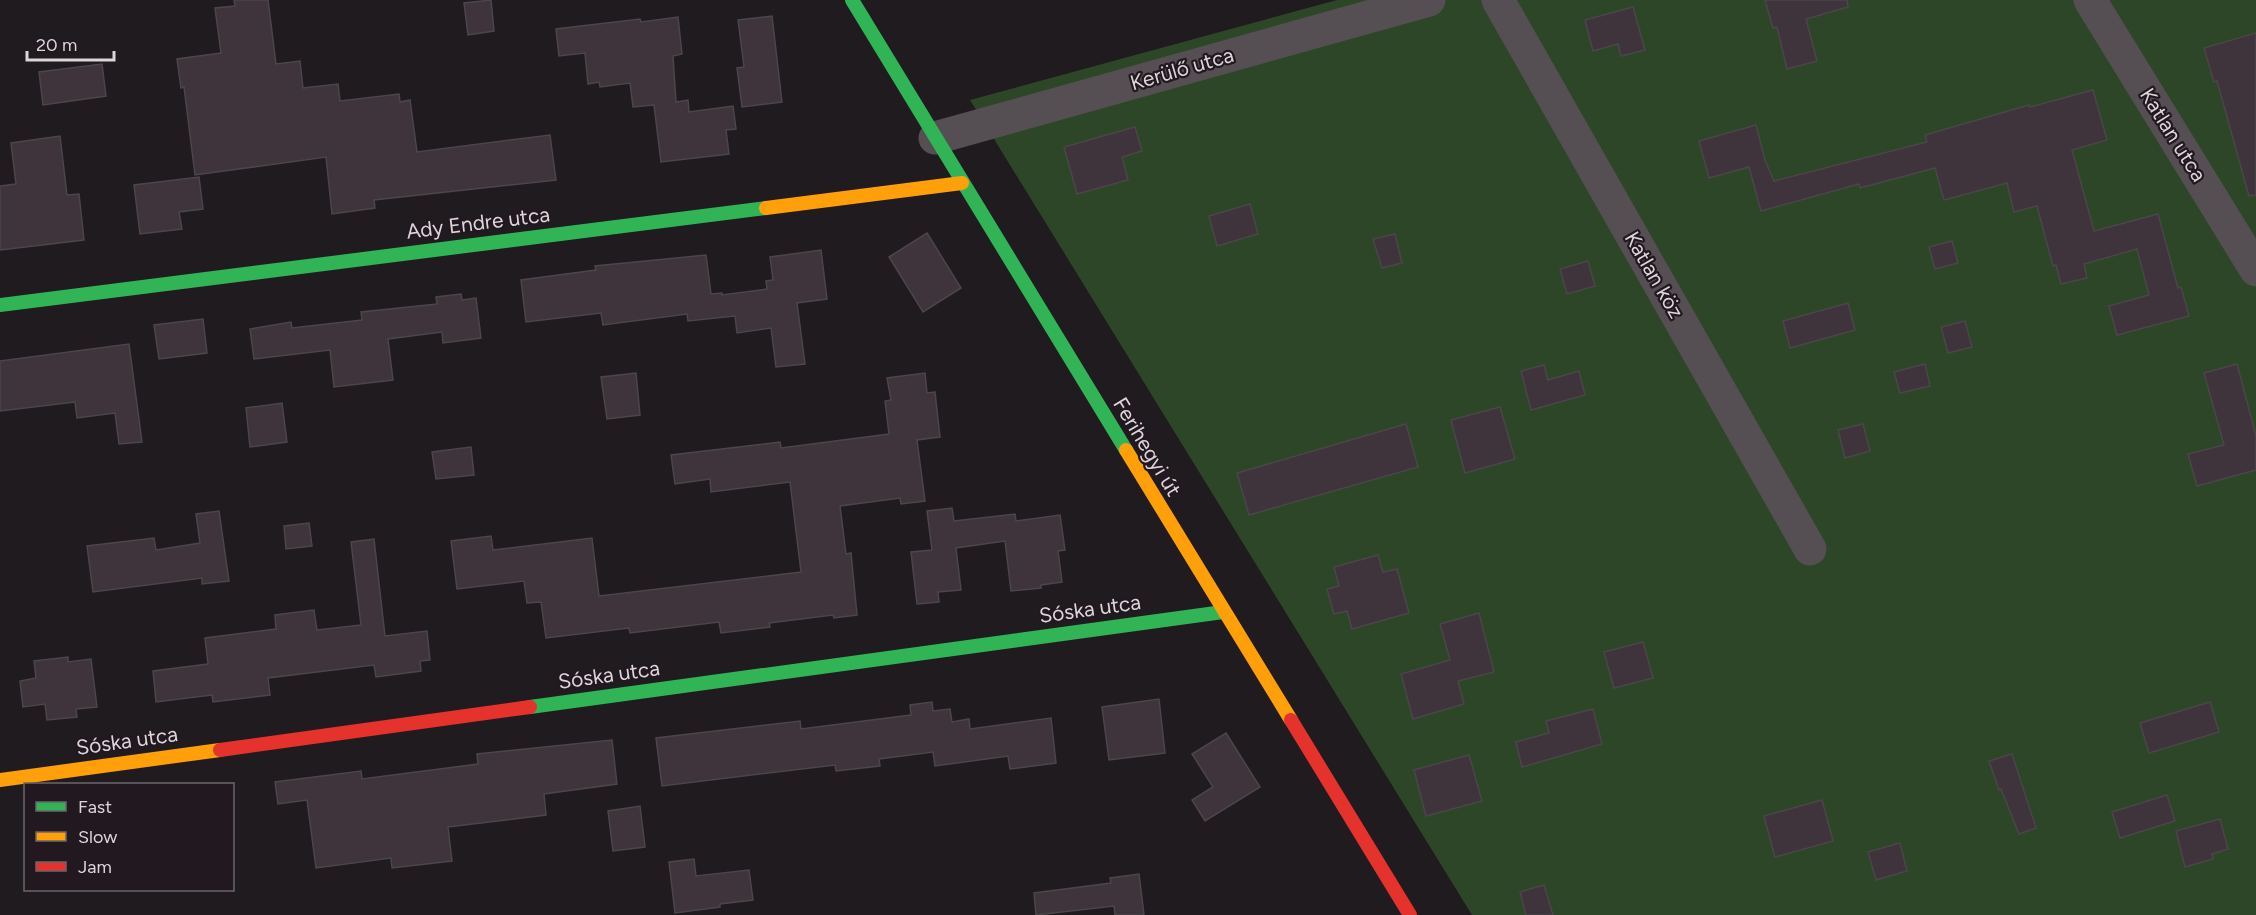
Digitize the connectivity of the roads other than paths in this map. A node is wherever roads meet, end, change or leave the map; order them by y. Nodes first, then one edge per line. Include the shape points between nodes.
1 (852, 0) edge
2 (1430, 0) edge
3 (1498, 0) edge
4 (2090, 0) edge
5 (935, 138) junction
6 (962, 183) junction
7 (2256, 270) edge
8 (0, 305) edge
9 (1810, 549) dead end
10 (1223, 612) junction
11 (0, 780) edge
12 (1410, 915) edge

1 - 5 street, Ferihegyi út
2 - 5 street, Kerülő utca
3 - 9 street, Katlan köz
4 - 7 street, Katlan utca
5 - 6 street, Ferihegyi út
6 - 8 street, Ady Endre utca
6 - 10 street, Ferihegyi út
10 - 11 street, Sóska utca
10 - 12 street, Ferihegyi út

